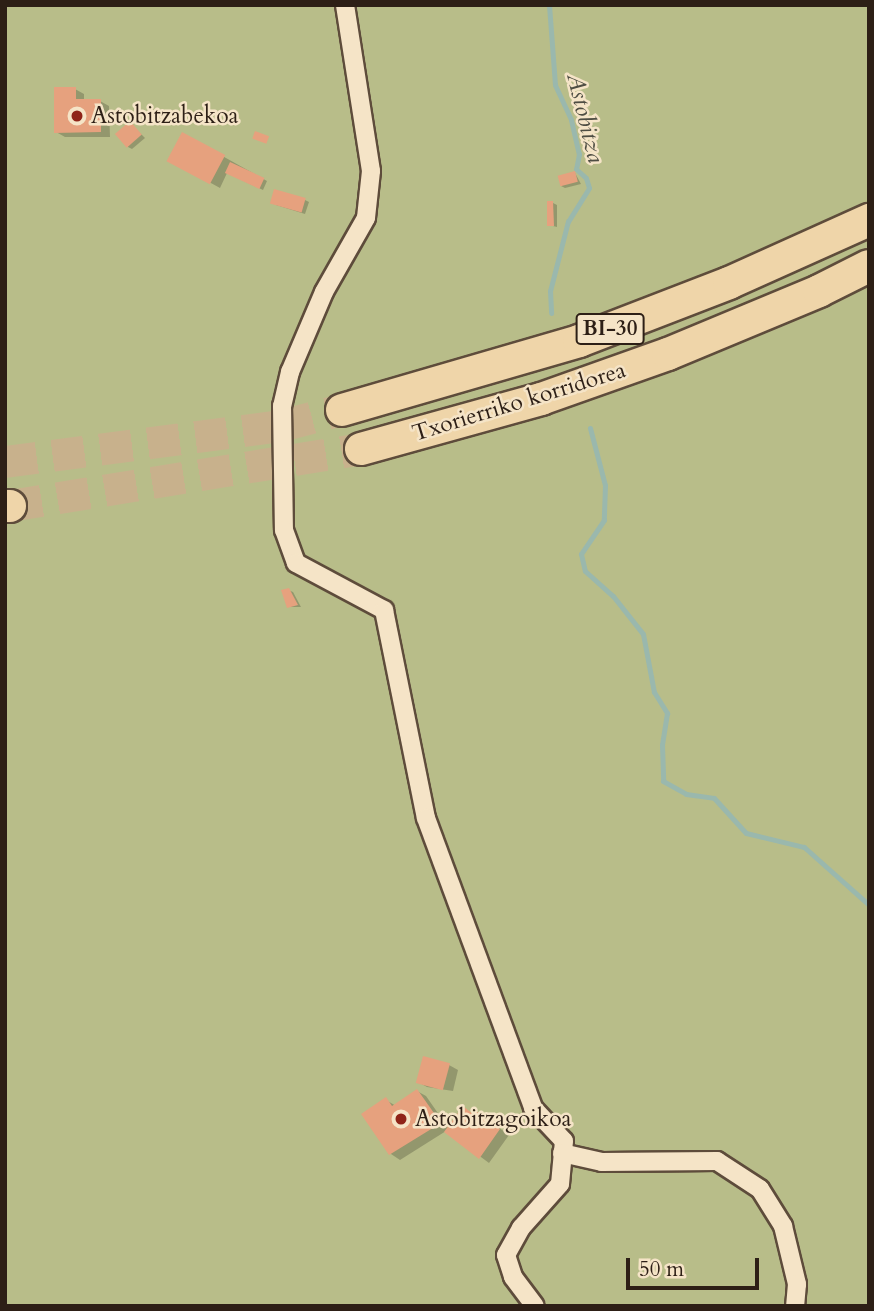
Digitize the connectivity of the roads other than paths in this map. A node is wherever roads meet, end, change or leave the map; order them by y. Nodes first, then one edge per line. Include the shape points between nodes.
1 (345, 5) edge
2 (869, 220) edge
3 (869, 266) edge
4 (342, 410) tunnel mouth
5 (360, 449) tunnel mouth
6 (562, 1153) junction
7 (535, 1306) edge
8 (795, 1306) edge

1 - 6 street via 371,171 366,218 324,292 290,372 282,406 284,530 296,563 384,610 426,818 533,1108 564,1141
2 - 4 highway, Txorierriko korridorea / BI-30 via 729,283 579,341
3 - 5 highway, Txorierriko korridorea / BI-30 via 668,354 541,399
6 - 7 street via 560,1184 521,1228 506,1255 513,1277
6 - 8 street via 602,1162 717,1161 760,1189 783,1226 797,1284

